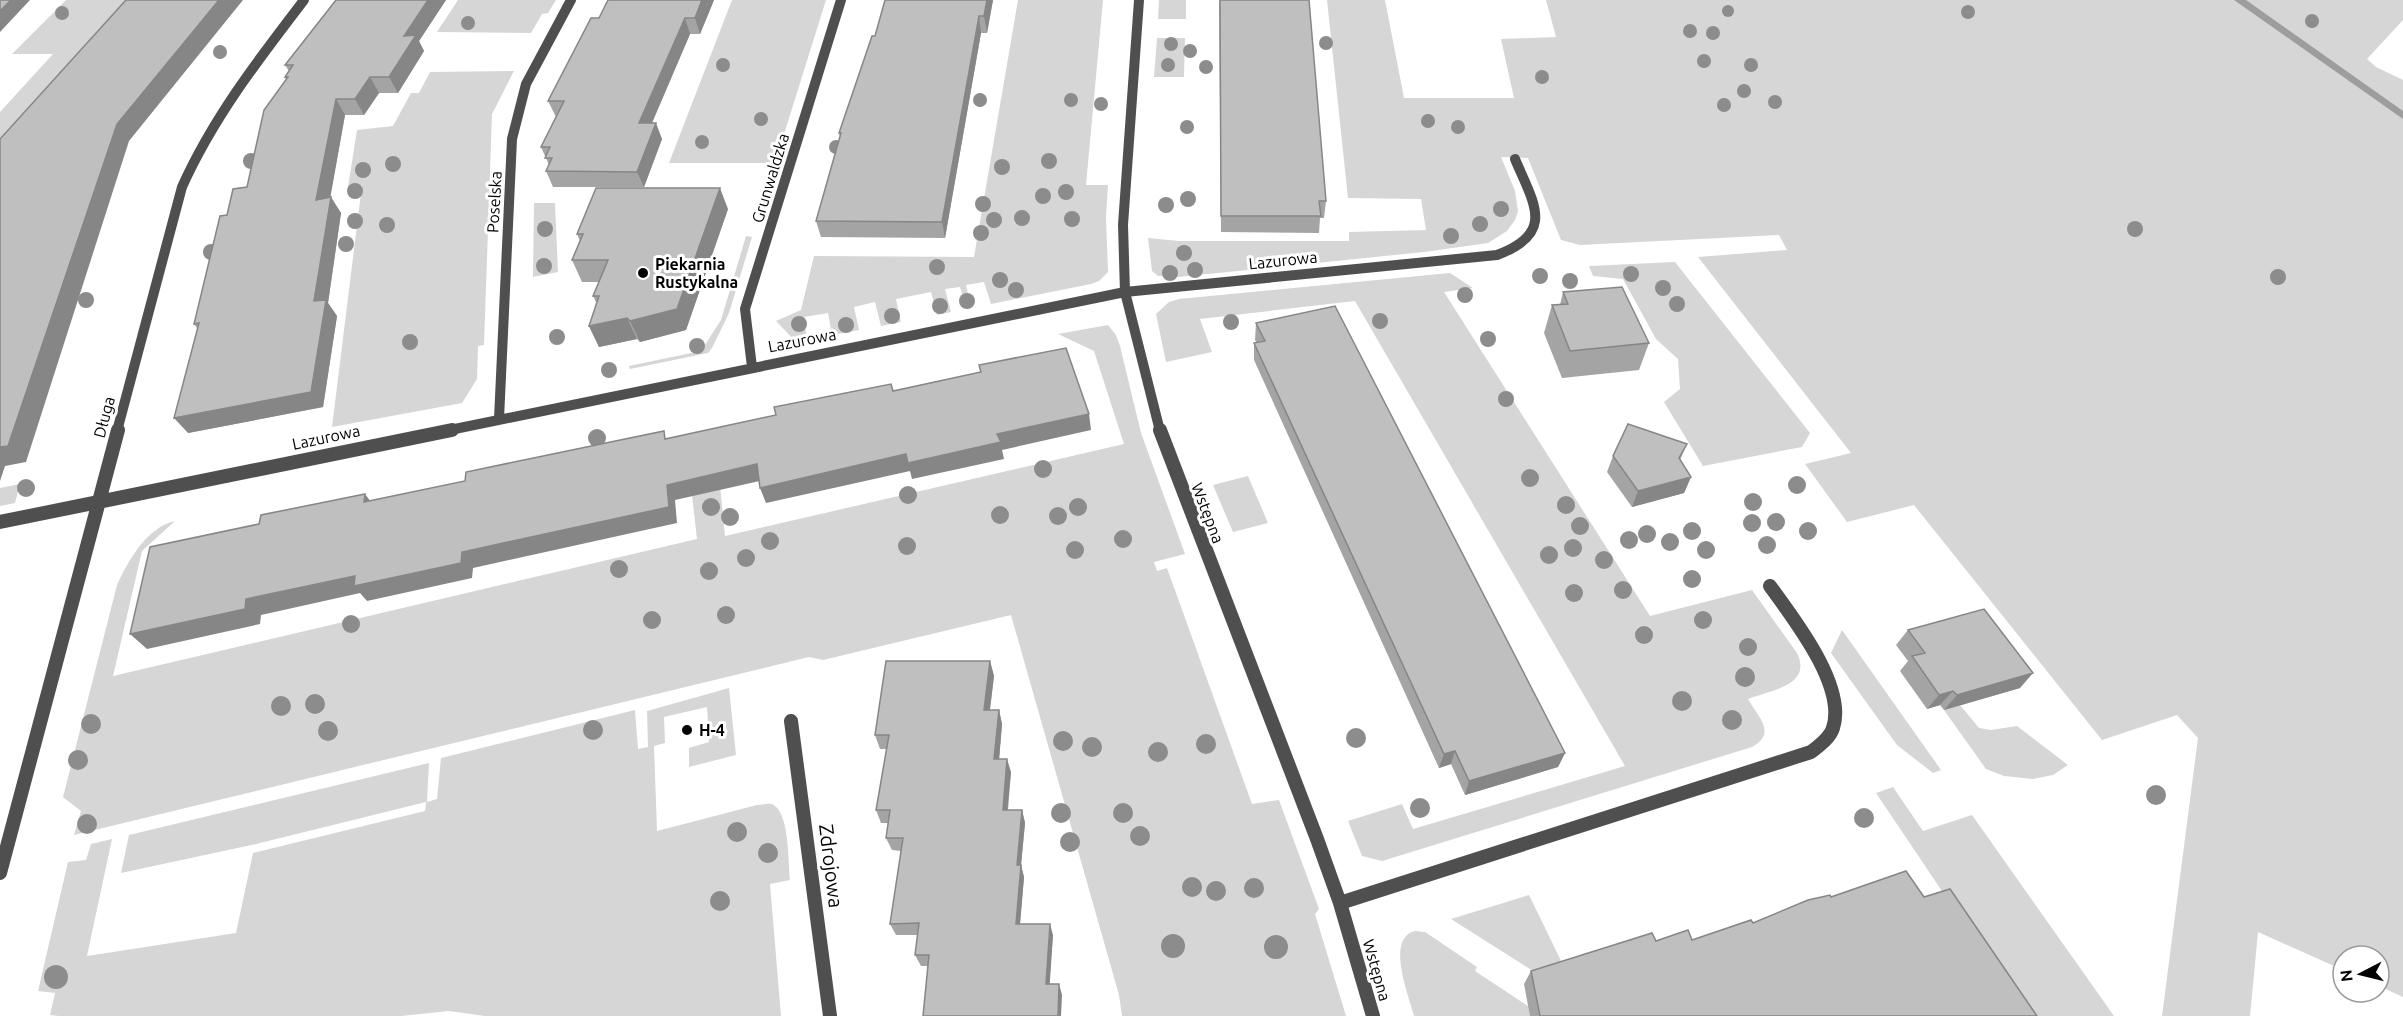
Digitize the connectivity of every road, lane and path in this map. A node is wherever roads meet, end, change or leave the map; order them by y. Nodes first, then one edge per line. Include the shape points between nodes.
1 (304, 0) edge
2 (571, 0) edge
3 (841, 0) edge
4 (1139, 0) edge
5 (1515, 159) dead end
6 (1125, 292) junction
7 (752, 367) junction
8 (499, 419) junction
9 (98, 502) junction
10 (0, 522) edge
11 (1770, 586) dead end
12 (791, 722) dead end
13 (0, 873) edge
14 (1340, 903) junction
15 (830, 1016) edge
16 (1373, 1016) edge

1 - 9 street, Długa via 230,96 195,154 182,187
2 - 8 street, Poselska via 526,84 512,139
3 - 7 street, Grunwaldzka via 746,309
4 - 6 street, Wstępna via 1123,225
5 - 6 street, Lazurowa via 1537,223 1534,234 1513,251
6 - 7 street, Lazurowa
6 - 14 street, Wstępna via 1161,435
7 - 8 street, Lazurowa
8 - 9 street, Lazurowa
9 - 10 street, Lazurowa
9 - 13 street, Długa
11 - 14 street via 1800,629 1832,691 1834,726 1811,752
12 - 15 street, Zdrojowa
14 - 16 street, Wstępna

